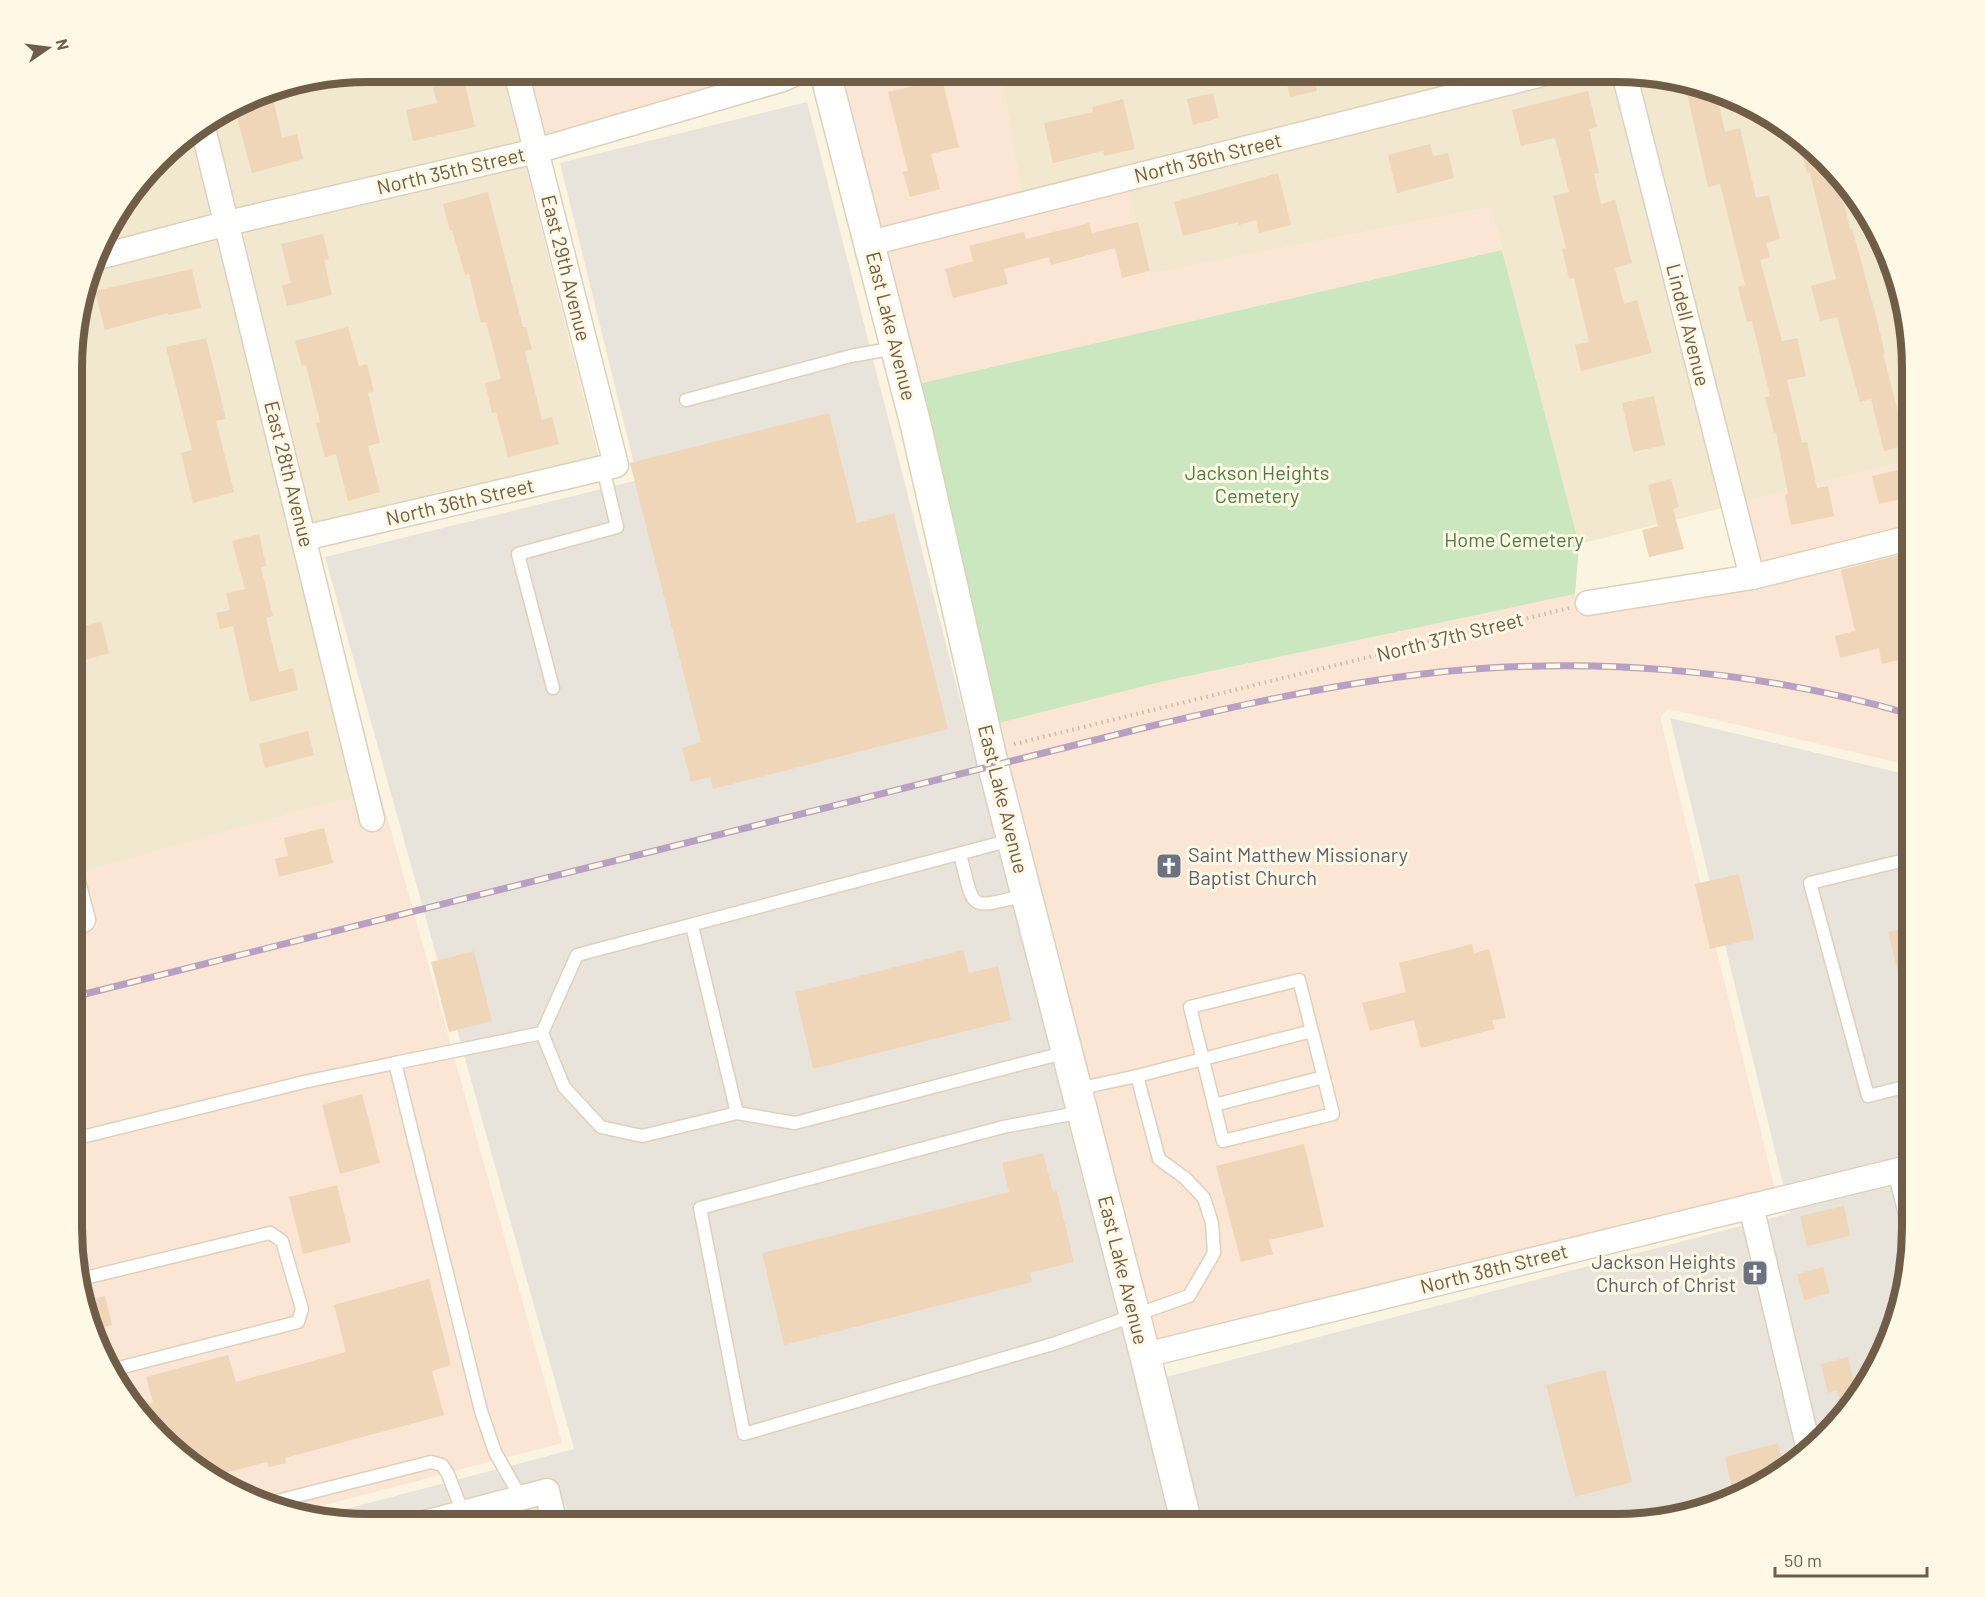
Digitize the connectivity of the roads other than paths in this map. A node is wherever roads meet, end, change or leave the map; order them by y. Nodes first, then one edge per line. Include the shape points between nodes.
1 (519, 82) edge
2 (773, 82) edge
3 (828, 82) edge
4 (1510, 82) edge
5 (1626, 83) edge
6 (205, 135) edge
7 (536, 151) junction
8 (228, 223) junction
9 (870, 243) junction
10 (106, 255) edge
11 (897, 348) junction
12 (686, 400) dead end
13 (610, 466) junction
14 (304, 538) junction
15 (1902, 540) edge
16 (1752, 577) junction
17 (1588, 603) road end
18 (553, 688) dead end
19 (372, 819) dead end
20 (1012, 840) junction
21 (960, 854) junction
22 (1902, 861) edge
23 (1026, 895) junction
24 (82, 916) edge
25 (83, 920) dead end
26 (692, 926) junction
27 (1312, 1031) junction
28 (542, 1033) junction
29 (1067, 1052) junction
30 (1203, 1059) junction
31 (394, 1064) junction
32 (1137, 1076) junction
33 (1323, 1077) junction
34 (1902, 1088) edge
35 (1080, 1100) junction
36 (1214, 1105) junction
37 (737, 1113) junction
38 (82, 1137) edge
39 (1902, 1169) edge
40 (1751, 1206) junction
41 (87, 1278) edge
42 (1135, 1316) junction
43 (1145, 1355) junction
44 (119, 1368) edge
45 (1807, 1441) edge
46 (521, 1498) junction
47 (280, 1500) edge
48 (463, 1513) junction
49 (459, 1514) edge
50 (553, 1514) edge
51 (1184, 1514) edge

1 - 7 street, East 29th Avenue
2 - 7 street, North 35th Street
3 - 9 street, East Lake Avenue
4 - 9 street, North 36th Street
5 - 16 street, Lindell Avenue
6 - 8 street, East 28th Avenue
7 - 8 street, North 35th Street
7 - 13 street, East 29th Avenue
8 - 10 street, North 35th Street
8 - 14 street, East 28th Avenue
9 - 11 street, East Lake Avenue
11 - 12 lane via 851,356
11 - 20 street, East Lake Avenue
13 - 14 street, North 36th Street
13 - 18 lane via 617,527 518,554
14 - 19 street, East 28th Avenue
15 - 16 street
16 - 17 street
20 - 21 lane
20 - 23 street, East Lake Avenue
21 - 23 lane via 971,897 977,904
21 - 26 lane
22 - 34 lane via 1810,883 1868,1096
23 - 29 street, East Lake Avenue
24 - 25 street
26 - 28 lane via 577,955
26 - 37 lane
27 - 30 lane
27 - 30 lane via 1299,980 1201,1004 1190,1007
27 - 33 lane
28 - 31 lane
28 - 37 lane via 564,1087 601,1126 642,1136
29 - 35 street, East Lake Avenue
29 - 37 lane via 795,1123
30 - 32 lane
30 - 36 lane
31 - 38 lane
31 - 46 lane via 481,1411 495,1452
32 - 35 lane
32 - 42 lane via 1159,1159 1204,1198 1212,1223 1214,1253 1189,1296
33 - 36 lane
33 - 36 lane via 1333,1114 1223,1141
35 - 42 street, East Lake Avenue
35 - 42 lane via 1003,1126 700,1208 744,1434 1056,1343
39 - 40 street, North 38th Street
40 - 43 street, North 38th Street
40 - 45 street
41 - 44 lane via 270,1233 282,1241 302,1309 298,1322
42 - 43 street, East Lake Avenue
43 - 51 street, East Lake Avenue
46 - 48 street
46 - 50 street via 547,1491
47 - 48 lane via 431,1462 442,1465 448,1474
48 - 49 street

